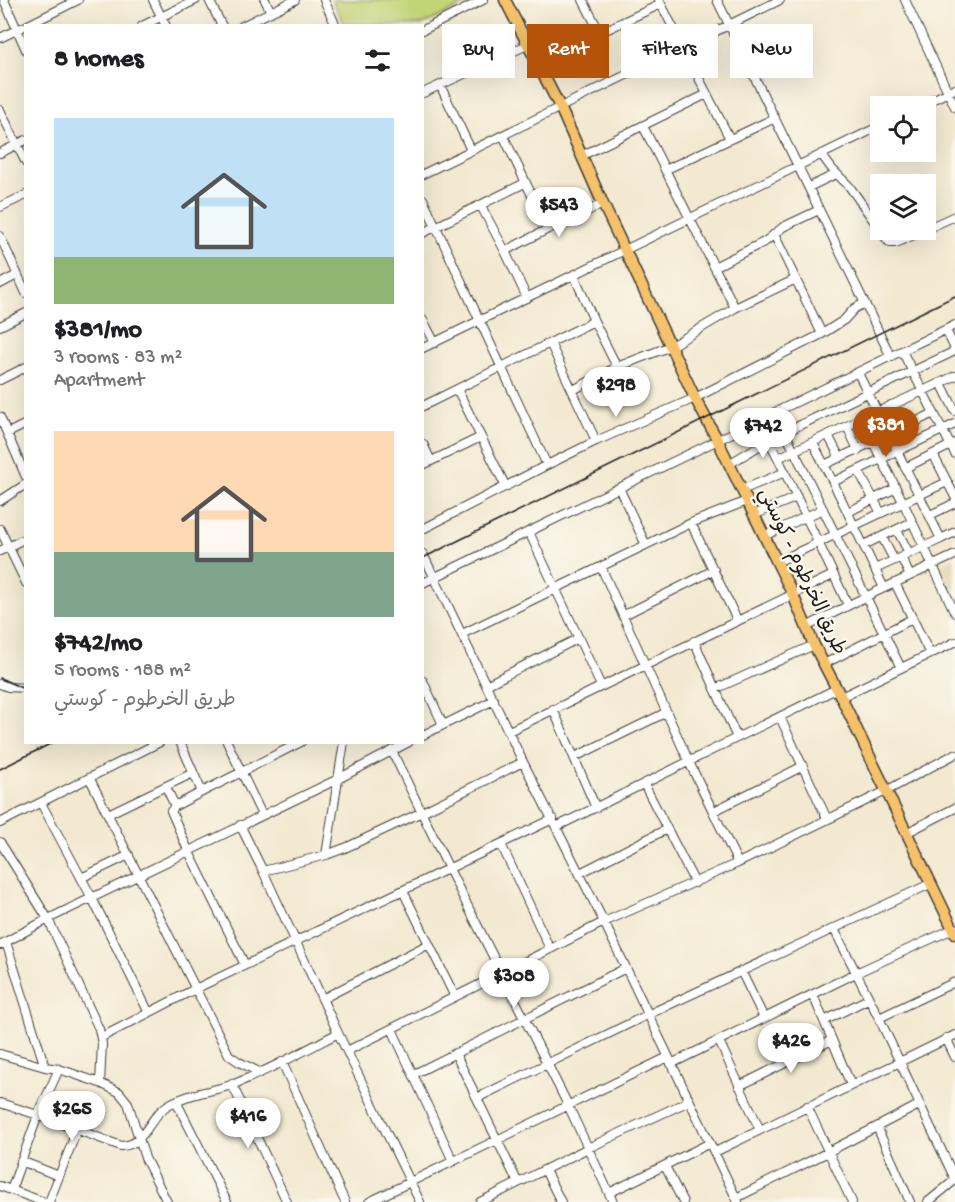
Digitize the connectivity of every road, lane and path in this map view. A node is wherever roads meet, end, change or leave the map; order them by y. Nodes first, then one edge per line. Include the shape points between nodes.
1 (4, 0) edge
2 (78, 0) edge
3 (153, 0) edge
4 (196, 0) edge
5 (209, 0) edge
6 (265, 0) edge
7 (295, 0) edge
8 (324, 0) edge
9 (483, 0) edge
10 (505, 0) edge
11 (583, 0) edge
12 (717, 0) edge
13 (780, 0) edge
14 (905, 0) edge
15 (660, 2) edge
16 (271, 12) junction
17 (161, 17) junction
18 (30, 24) edge
19 (146, 24) edge
20 (165, 24) edge
21 (221, 24) edge
22 (246, 24) edge
23 (335, 24) edge
24 (595, 24) edge
25 (672, 24) edge
26 (729, 25) junction
27 (24, 27) edge
28 (609, 28) edge
29 (17, 30) junction
30 (424, 30) edge
31 (718, 30) edge
32 (0, 38) edge
33 (527, 45) joint
34 (24, 46) edge
35 (621, 77) edge
36 (545, 78) edge
37 (699, 78) edge
38 (440, 85) junction
39 (952, 91) edge
40 (424, 93) edge
41 (707, 94) junction
42 (936, 98) edge
43 (560, 107) junction
44 (955, 107) edge
45 (0, 110) edge
46 (775, 118) junction
47 (643, 126) junction
48 (870, 131) edge
49 (503, 135) junction
50 (730, 140) junction
51 (24, 141) edge
52 (17, 144) junction
53 (471, 150) junction
54 (0, 153) edge
55 (821, 154) junction
56 (581, 156) junction
57 (24, 159) edge
58 (798, 166) junction
59 (665, 170) junction
60 (424, 174) edge
61 (836, 174) junction
62 (525, 183) junction
63 (809, 187) junction
64 (24, 196) edge
65 (424, 201) edge
66 (603, 204) junction
67 (480, 206) junction
68 (0, 207) edge
69 (819, 210) junction
70 (870, 215) edge
71 (955, 216) edge
72 (690, 219) junction
73 (936, 224) edge
74 (437, 227) junction
75 (548, 229) junction
76 (424, 233) edge
77 (774, 234) junction
78 (0, 236) edge
79 (887, 240) edge
80 (902, 240) edge
81 (625, 250) junction
82 (505, 251) junction
83 (714, 267) junction
84 (17, 274) junction
85 (574, 275) junction
86 (796, 279) junction
87 (0, 284) edge
88 (24, 289) edge
89 (527, 298) junction
90 (865, 303) junction
91 (735, 308) junction
92 (24, 314) edge
93 (480, 321) junction
94 (594, 321) junction
95 (424, 322) edge
96 (955, 325) edge
97 (0, 326) edge
98 (946, 330) junction
99 (822, 334) junction
100 (435, 343) junction
101 (550, 343) junction
102 (671, 346) junction
103 (424, 348) edge
104 (955, 350) edge
105 (902, 351) junction
106 (891, 357) junction
107 (501, 367) junction
108 (617, 367) junction
109 (24, 368) edge
110 (913, 371) junction
111 (858, 373) junction
112 (955, 376) edge
113 (0, 380) edge
114 (940, 383) junction
115 (457, 389) junction
116 (573, 390) junction
117 (923, 390) junction
118 (868, 393) junction
119 (695, 398) junction
120 (891, 405) junction
121 (954, 405) edge
122 (424, 406) edge
123 (775, 412) junction
124 (877, 412) junction
125 (934, 413) junction
126 (0, 417) edge
127 (758, 420) junction
128 (862, 420) junction
129 (955, 424) edge
130 (24, 425) edge
131 (847, 426) junction
132 (903, 428) junction
133 (943, 429) junction
134 (786, 432) junction
135 (8, 433) junction
136 (828, 435) junction
137 (888, 435) junction
138 (480, 437) junction
139 (769, 440) junction
140 (596, 441) junction
141 (718, 441) junction
142 (813, 442) junction
143 (873, 442) junction
144 (953, 444) edge
145 (424, 446) edge
146 (858, 450) junction
147 (795, 451) junction
148 (897, 451) junction
149 (933, 454) junction
150 (955, 454) edge
151 (840, 458) junction
152 (778, 459) junction
153 (881, 459) junction
154 (431, 461) junction
155 (424, 464) edge
156 (729, 464) junction
157 (547, 465) junction
158 (825, 465) junction
159 (905, 468) junction
160 (858, 470) junction
161 (24, 472) edge
162 (785, 472) junction
163 (833, 482) junction
164 (947, 482) junction
165 (24, 485) edge
166 (506, 487) junction
167 (619, 488) junction
168 (896, 488) junction
169 (920, 495) junction
170 (744, 496) junction
171 (955, 496) edge
172 (797, 497) junction
173 (873, 499) junction
174 (0, 501) edge
175 (903, 502) junction
176 (955, 503) edge
177 (823, 509) junction
178 (848, 512) junction
179 (880, 513) junction
180 (754, 515) junction
181 (930, 515) junction
182 (807, 518) junction
183 (912, 522) junction
184 (691, 523) junction
185 (854, 525) junction
186 (424, 528) edge
187 (0, 529) edge
188 (897, 530) junction
189 (529, 532) junction
190 (955, 532) edge
191 (835, 534) junction
192 (764, 536) junction
193 (882, 537) junction
194 (24, 539) edge
195 (941, 539) junction
196 (818, 542) junction
197 (864, 544) junction
198 (646, 545) junction
199 (924, 546) junction
200 (4, 549) edge
201 (955, 555) edge
202 (424, 556) edge
203 (901, 557) junction
204 (777, 562) junction
205 (934, 565) junction
206 (601, 567) junction
207 (875, 569) junction
208 (714, 570) junction
209 (833, 575) junction
210 (910, 576) junction
211 (435, 578) junction
212 (24, 580) edge
213 (424, 583) edge
214 (895, 583) junction
215 (884, 588) junction
216 (555, 589) junction
217 (793, 595) junction
218 (865, 597) junction
219 (848, 605) junction
220 (955, 613) edge
221 (624, 615) junction
222 (912, 619) junction
223 (737, 620) junction
224 (806, 627) junction
225 (884, 633) junction
226 (462, 634) junction
227 (579, 638) junction
228 (694, 641) junction
229 (955, 642) edge
230 (814, 645) junction
231 (930, 654) junction
232 (824, 664) junction
233 (646, 665) junction
234 (901, 668) junction
235 (424, 683) edge
236 (0, 684) edge
237 (486, 685) junction
238 (601, 686) junction
239 (24, 688) edge
240 (715, 689) junction
241 (839, 693) junction
242 (494, 700) junction
243 (553, 709) junction
244 (667, 712) junction
245 (780, 717) junction
246 (443, 725) junction
247 (509, 731) junction
248 (424, 734) edge
249 (737, 738) junction
250 (156, 744) edge
251 (181, 744) edge
252 (228, 744) edge
253 (297, 744) edge
254 (344, 744) edge
255 (405, 744) edge
256 (392, 751) junction
257 (955, 754) edge
258 (575, 757) junction
259 (524, 762) junction
260 (689, 762) junction
261 (803, 766) junction
262 (194, 773) junction
263 (241, 773) junction
264 (90, 779) junction
265 (338, 779) junction
266 (644, 784) junction
267 (166, 787) junction
268 (886, 791) junction
269 (202, 792) junction
270 (41, 803) junction
271 (175, 806) junction
272 (596, 808) junction
273 (955, 808) edge
274 (714, 811) junction
275 (422, 812) junction
276 (108, 814) junction
277 (262, 815) junction
278 (553, 819) junction
279 (827, 819) junction
280 (0, 823) edge
281 (240, 825) junction
282 (556, 827) junction
283 (668, 829) junction
284 (906, 833) junction
285 (0, 842) edge
286 (501, 844) junction
287 (188, 850) junction
288 (129, 855) junction
289 (326, 855) junction
290 (738, 863) junction
291 (449, 869) junction
292 (263, 871) junction
293 (580, 873) junction
294 (139, 875) junction
295 (81, 878) junction
296 (695, 883) junction
297 (930, 884) junction
298 (403, 891) junction
299 (92, 898) junction
300 (48, 919) junction
301 (604, 922) junction
302 (834, 929) junction
303 (954, 930) edge
304 (296, 941) junction
305 (3, 943) edge
306 (429, 944) junction
307 (550, 949) junction
308 (245, 965) junction
309 (626, 968) junction
310 (741, 971) junction
311 (502, 973) junction
312 (856, 973) junction
313 (955, 982) edge
314 (195, 989) junction
315 (813, 995) junction
316 (455, 997) junction
317 (322, 999) junction
318 (868, 999) junction
319 (149, 1013) junction
320 (647, 1015) junction
321 (525, 1018) junction
322 (764, 1018) junction
323 (879, 1018) junction
324 (824, 1021) junction
325 (392, 1029) junction
326 (338, 1033) junction
327 (955, 1035) edge
328 (102, 1037) junction
329 (946, 1038) junction
330 (832, 1040) junction
331 (719, 1041) junction
332 (347, 1051) junction
333 (454, 1053) junction
334 (0, 1054) edge
335 (955, 1057) edge
336 (670, 1061) junction
337 (282, 1062) junction
338 (898, 1062) junction
339 (547, 1064) junction
340 (45, 1067) junction
341 (59, 1069) junction
342 (259, 1072) junction
343 (414, 1074) junction
344 (100, 1083) junction
345 (232, 1084) junction
346 (851, 1085) junction
347 (739, 1086) junction
348 (477, 1098) junction
349 (176, 1101) junction
350 (689, 1101) junction
351 (0, 1103) edge
352 (568, 1105) junction
353 (919, 1105) junction
354 (807, 1106) junction
355 (38, 1115) junction
356 (877, 1127) junction
357 (77, 1130) junction
358 (760, 1130) junction
359 (140, 1139) junction
360 (496, 1140) junction
361 (710, 1143) junction
362 (588, 1148) junction
363 (715, 1152) junction
364 (828, 1152) junction
365 (21, 1161) junction
366 (453, 1161) junction
367 (665, 1166) junction
368 (545, 1170) junction
369 (59, 1176) junction
370 (955, 1179) edge
371 (410, 1182) junction
372 (518, 1184) junction
373 (0, 1186) edge
374 (11, 1190) junction
375 (609, 1193) junction
376 (737, 1200) edge
377 (44, 1202) edge
378 (50, 1202) edge
379 (167, 1202) edge
380 (227, 1202) edge
381 (287, 1202) edge
382 (345, 1202) edge
383 (369, 1202) edge
384 (420, 1202) edge
385 (480, 1202) edge
386 (561, 1202) edge
387 (613, 1202) edge
388 (683, 1202) edge
389 (852, 1202) edge
390 (910, 1202) edge
391 (928, 1202) edge

1 - 29 street
2 - 18 street
3 - 17 street
4 - 17 street
5 - 21 street
6 - 16 street
7 - 16 street
8 - 23 street
9 - 30 street
10 - 33 highway, طريق الخرطوم - كوستي
11 - 24 street
12 - 26 street
13 - 26 street
14 - 39 street
15 - 25 street
15 - 28 street
16 - 22 street
17 - 19 street
17 - 20 street
26 - 31 street
26 - 46 street
27 - 29 street
29 - 32 street
29 - 34 street
33 - 38 street
35 - 43 street
36 - 43 highway, طريق الخرطوم - كوستي
37 - 41 street
38 - 40 street
38 - 53 street
39 - 42 street
39 - 44 street
41 - 47 street
41 - 50 street
43 - 49 street
43 - 56 highway, طريق الخرطوم - كوستي
45 - 52 street
46 - 50 street
46 - 58 street
47 - 56 street
47 - 59 street
48 - 55 street
49 - 53 street
49 - 62 street
50 - 59 street
51 - 52 street
52 - 54 street
52 - 57 street
53 - 60 street
55 - 58 street
55 - 61 street
56 - 66 highway, طريق الخرطوم - كوستي
58 - 63 street
58 - 72 street
59 - 72 street
61 - 63 street
61 - 70 street
62 - 67 street
62 - 75 street
63 - 69 street
64 - 68 street
65 - 74 street
66 - 75 street
66 - 81 highway, طريق الخرطوم - كوستي
67 - 74 street
67 - 82 street
69 - 77 street
69 - 90 street
71 - 73 street
72 - 81 street
72 - 83 street
74 - 76 street
74 - 93 street
75 - 82 street
77 - 83 street via 766,242
77 - 86 street
78 - 84 street
79 - 80 street
81 - 85 street
81 - 102 highway, طريق الخرطوم - كوستي
82 - 89 street
83 - 91 street
84 - 87 street
84 - 88 street
85 - 89 street
85 - 94 street
86 - 91 street
86 - 99 street
89 - 93 street
90 - 99 street
90 - 106 street
91 - 102 street
92 - 97 street
93 - 100 street
93 - 107 street
94 - 101 street
94 - 108 street
95 - 100 street
96 - 98 street
98 - 104 street
98 - 105 street
99 - 119 street
100 - 103 street
101 - 107 street
101 - 116 street
102 - 108 street
102 - 119 highway, طريق الخرطوم - كوستي
104 - 110 street
105 - 106 street
105 - 110 street
106 - 111 street
107 - 115 street
107 - 157 street
108 - 116 street
109 - 113 street
110 - 117 street
110 - 118 street
111 - 118 street
111 - 123 street
112 - 114 street
114 - 117 street
114 - 121 street
115 - 122 street
115 - 138 street
116 - 140 street
117 - 120 street
117 - 125 street
118 - 124 street
118 - 134 street
119 - 140 street
119 - 141 highway, طريق الخرطوم - كوستي
120 - 124 street
120 - 132 street
123 - 127 street
123 - 134 street
124 - 128 street
124 - 137 street
125 - 132 street
125 - 133 street
126 - 135 street
127 - 139 street
127 - 141 street
128 - 131 street
128 - 143 street
129 - 133 street
130 - 135 street
131 - 136 street
131 - 146 street
132 - 137 street
133 - 144 street
133 - 148 street
134 - 139 street
134 - 147 street
135 - 161 street
136 - 142 street
136 - 151 street
137 - 148 street
138 - 154 street
138 - 166 street
139 - 152 street
139 - 156 street
140 - 157 street
141 - 156 highway, طريق الخرطوم - كوستي
141 - 167 street
142 - 147 street
142 - 158 street
143 - 146 street
143 - 153 street
144 - 149 street
144 - 150 street
145 - 154 street
146 - 151 street
147 - 152 street
147 - 177 street
148 - 153 street
148 - 159 street
149 - 159 street
149 - 164 street
151 - 158 street
152 - 162 street
153 - 160 street
153 - 168 street
154 - 155 street
156 - 170 highway, طريق الخرطوم - كوستي
157 - 166 street
158 - 163 street
159 - 169 street
160 - 163 street
160 - 173 street
162 - 170 street
162 - 172 street
163 - 178 street
164 - 169 street
164 - 171 street
165 - 174 street
166 - 186 street
167 - 189 street
167 - 198 street
168 - 173 street
168 - 175 street
169 - 175 street
169 - 181 street
170 - 180 highway, طريق الخرطوم - كوستي
170 - 184 street
172 - 180 street
172 - 182 street
173 - 178 street
173 - 179 street
175 - 179 street
175 - 183 street
176 - 181 street
177 - 182 street
177 - 191 street
178 - 185 street
179 - 185 street
180 - 192 highway, طريق الخرطوم - كوستي
181 - 195 street
182 - 192 street
182 - 196 street
183 - 188 street
183 - 199 street
184 - 198 street
184 - 208 street
185 - 191 street
185 - 197 street
187 - 200 street
188 - 193 street
188 - 203 street
189 - 211 street
189 - 216 street
190 - 195 street
191 - 196 street
191 - 218 street
192 - 204 highway, طريق الخرطوم - كوستي
193 - 197 street
193 - 203 street
194 - 200 street
195 - 199 street
196 - 204 street
196 - 209 street
197 - 207 street
198 - 206 street
199 - 203 street
199 - 205 street
200 - 212 street
201 - 205 street
202 - 211 street
203 - 207 street
203 - 210 street
204 - 217 highway, طريق الخرطوم - كوستي
205 - 210 street
205 - 220 street
206 - 216 street
206 - 221 street
207 - 215 street
208 - 221 street
208 - 223 street
209 - 217 street
209 - 219 street
210 - 214 street
211 - 213 street
211 - 226 street
214 - 215 street
214 - 222 street
215 - 218 street
216 - 226 street
216 - 227 street
217 - 223 street
217 - 224 highway, طريق الخرطوم - كوستي
218 - 219 street
218 - 225 street
219 - 224 street
221 - 233 street
222 - 225 street
222 - 231 street
223 - 228 street
224 - 230 highway, طريق الخرطوم - كوستي
225 - 232 street
225 - 234 street
226 - 237 street
227 - 237 street
227 - 238 street
228 - 233 street
228 - 240 street
229 - 231 street
230 - 232 highway, طريق الخرطوم - كوستي
230 - 240 street
231 - 234 street
232 - 241 highway, طريق الخرطوم - كوستي
233 - 238 street
233 - 244 street
234 - 241 street
235 - 246 street
236 - 239 street
237 - 242 street
238 - 243 street
240 - 249 street
241 - 245 street
241 - 268 highway, طريق الخرطوم - كوستي
242 - 246 street
242 - 247 street
243 - 247 street
243 - 258 street
244 - 258 street
244 - 260 street
245 - 249 street
245 - 261 street
246 - 248 street
247 - 259 street
249 - 260 street
250 - 264 street
251 - 262 street
252 - 263 street
253 - 263 street
254 - 265 street
255 - 256 street
256 - 265 street
256 - 275 street
257 - 268 street
258 - 272 street
259 - 275 street
259 - 278 street
260 - 266 street
260 - 274 street
261 - 274 street
261 - 279 street
262 - 267 street
262 - 269 street
263 - 269 street
263 - 277 street
264 - 270 street
264 - 276 street
265 - 277 street
265 - 289 street
266 - 272 street
266 - 283 street
267 - 271 street
267 - 276 street
268 - 279 street
268 - 284 highway, طريق الخرطوم - كوستي
269 - 271 street
270 - 280 street
270 - 295 street
271 - 287 street via 171,812
272 - 282 street
273 - 284 street
274 - 290 street
275 - 289 street
275 - 291 street
276 - 288 street
277 - 281 street
278 - 282 street
278 - 286 street
279 - 290 street
281 - 287 street
281 - 292 street
282 - 293 street
283 - 293 street
283 - 296 street
284 - 297 highway, طريق الخرطوم - كوستي
285 - 300 street
286 - 291 street
286 - 307 street
287 - 294 street
287 - 308 street
288 - 294 street
288 - 295 street
289 - 292 street
290 - 296 street
291 - 298 street
291 - 311 street
292 - 304 street
293 - 301 street
294 - 299 street
294 - 314 street
295 - 299 street
296 - 301 street
297 - 302 street
297 - 303 highway, طريق الخرطوم - كوستي
298 - 304 street
298 - 306 street
299 - 300 street
299 - 319 street
300 - 305 street
300 - 328 street
301 - 307 street
301 - 309 street
302 - 310 street
302 - 312 street
303 - 312 street
304 - 308 street
304 - 317 street
305 - 340 street
306 - 316 street
306 - 317 street
307 - 311 street
308 - 314 street
309 - 320 street
309 - 321 street
310 - 320 street
310 - 322 street
311 - 316 street
311 - 321 street
312 - 315 street
312 - 318 street
313 - 323 street
314 - 319 street
314 - 342 street via 229,1055
315 - 322 street
315 - 324 street
316 - 325 street
317 - 326 street
318 - 323 street
318 - 324 street
319 - 328 street
320 - 336 street
320 - 339 street
321 - 333 street
321 - 339 street
322 - 331 street
323 - 338 street
324 - 330 street
325 - 332 street
325 - 343 street
326 - 332 street
326 - 337 street
327 - 329 street
328 - 344 street
329 - 335 street
329 - 338 street
330 - 346 street
330 - 347 street
331 - 336 street
331 - 347 street
332 - 371 street
333 - 343 street
333 - 348 street
334 - 340 street
336 - 350 street
336 - 352 street
337 - 342 street
337 - 382 street
338 - 346 street
338 - 353 street
339 - 348 street
339 - 352 street
340 - 341 street
341 - 344 street
341 - 355 street
342 - 345 street
343 - 366 street
344 - 359 street via 124,1097
345 - 349 street
345 - 381 street
346 - 354 street
347 - 358 street
348 - 360 street
349 - 359 street via 157,1114
349 - 380 street
350 - 361 street
350 - 362 street
351 - 355 street
352 - 360 street
352 - 362 street
353 - 356 street
353 - 370 street
354 - 358 street
354 - 364 street
355 - 357 street
355 - 365 street
356 - 364 street
356 - 390 street
357 - 359 street via 121,1146
357 - 369 street
358 - 363 street
359 - 379 street
360 - 366 street
360 - 372 street
361 - 363 street
361 - 367 street
362 - 368 street
362 - 375 street
363 - 376 street
364 - 376 street
364 - 389 street
365 - 369 street
365 - 374 street
366 - 371 street
367 - 375 street
367 - 388 street
368 - 372 street
368 - 386 street
369 - 378 street
370 - 391 street
371 - 383 street
371 - 384 street
372 - 385 street
373 - 374 street
374 - 377 street
375 - 387 street

